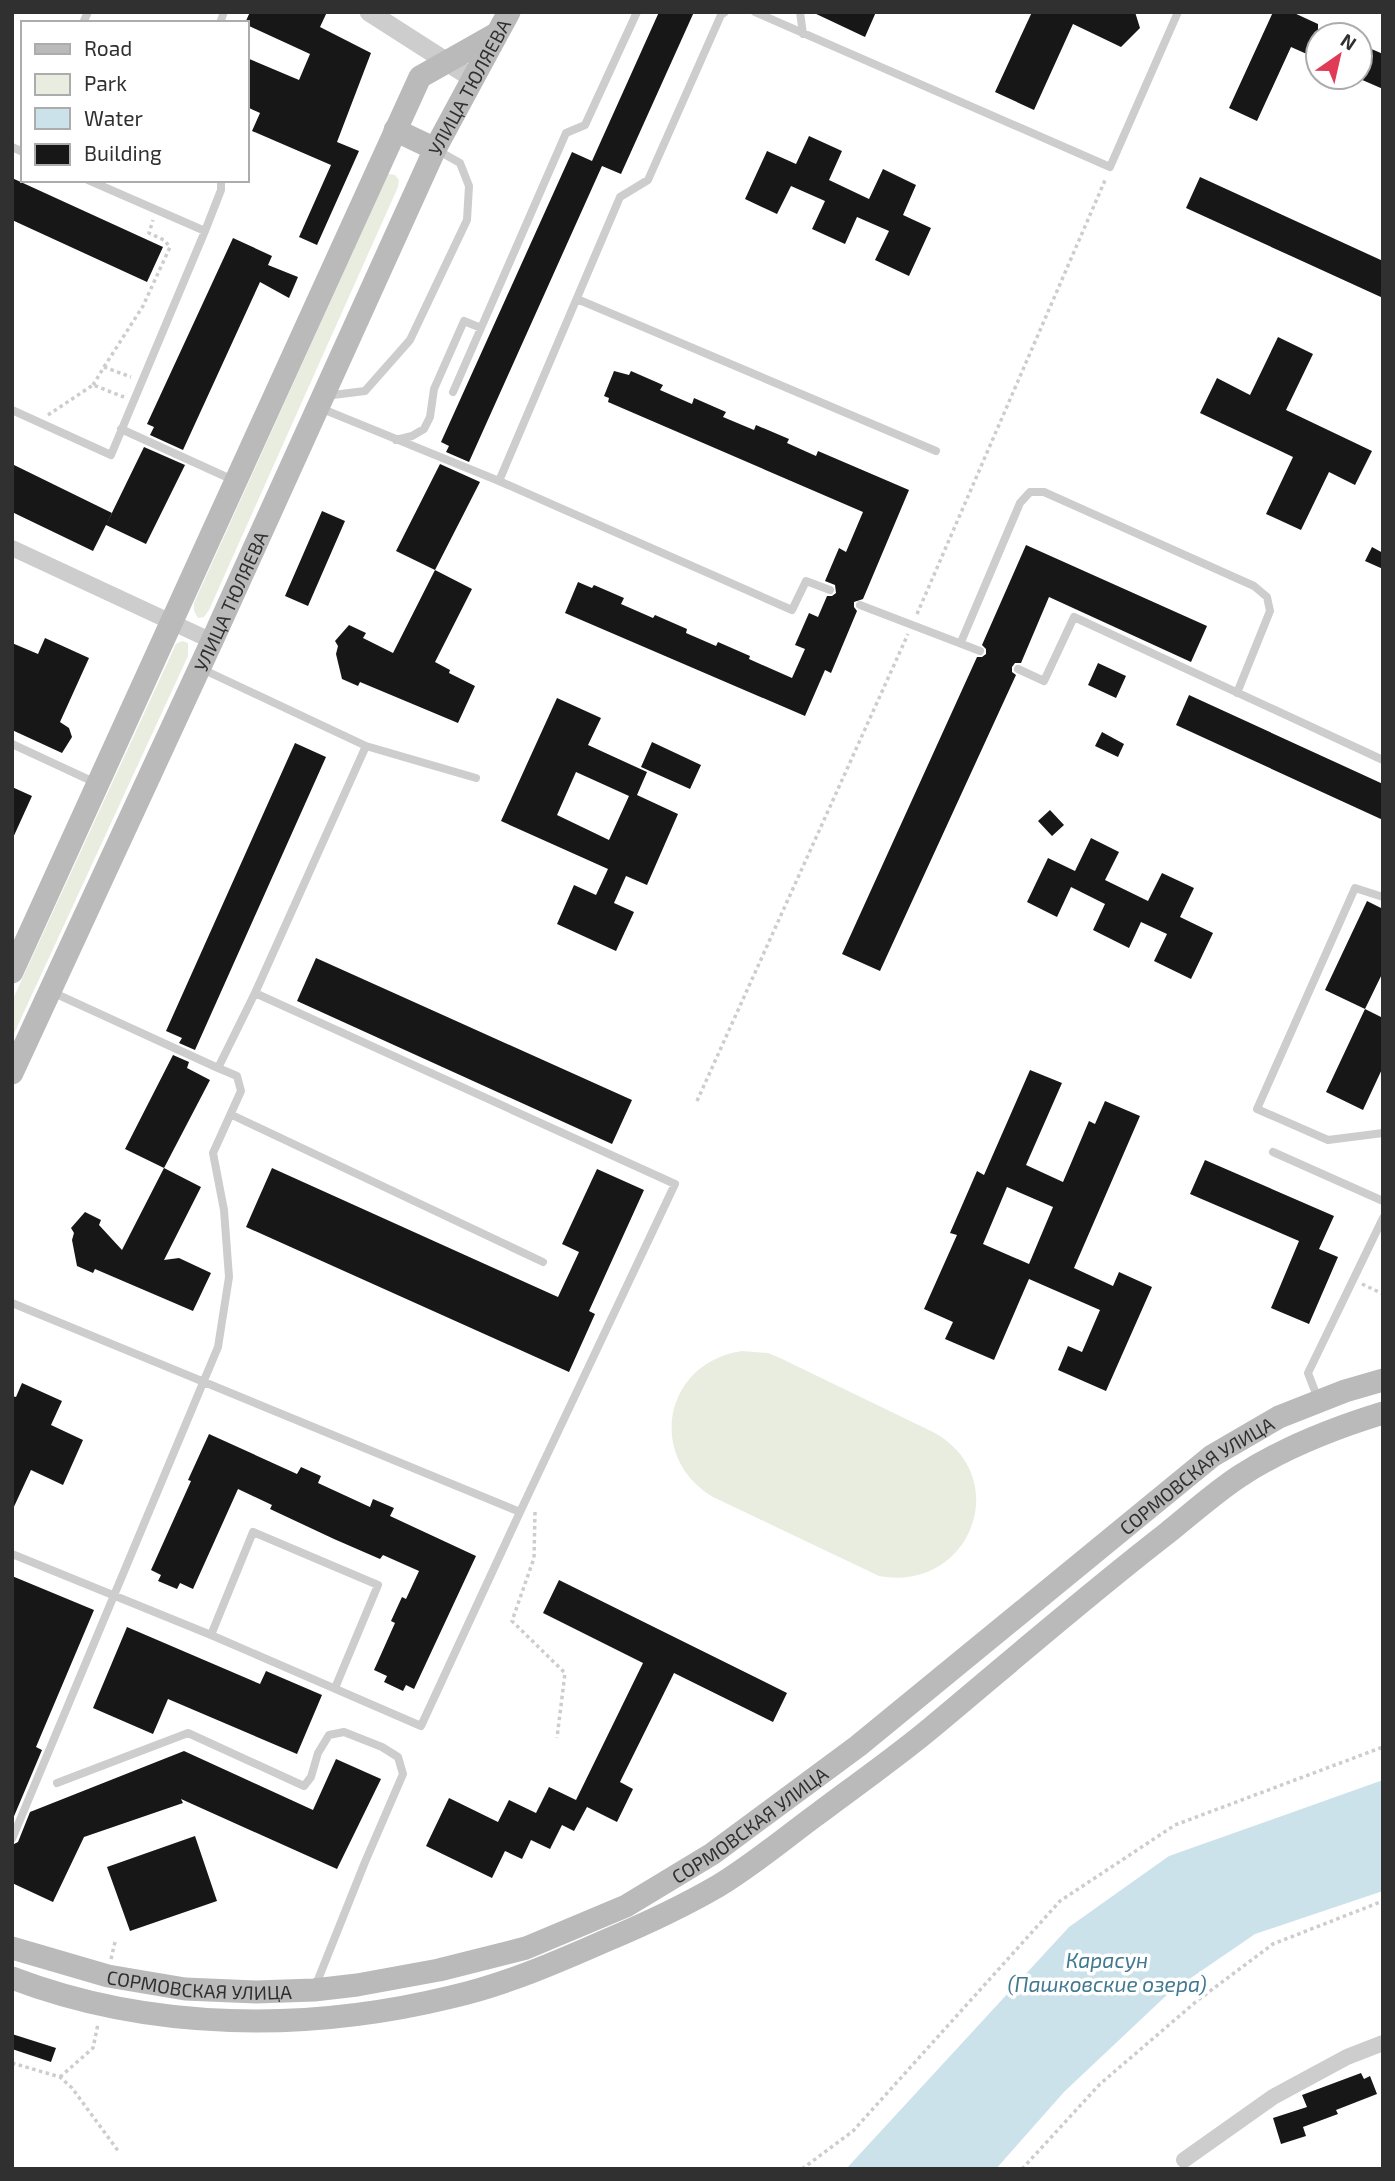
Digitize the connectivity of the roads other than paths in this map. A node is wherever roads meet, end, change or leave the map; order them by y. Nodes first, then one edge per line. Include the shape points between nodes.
1 (369, 12) edge
2 (509, 12) edge
3 (637, 12) edge
4 (725, 12) edge
5 (755, 12) edge
6 (800, 12) edge
7 (1178, 12) edge
8 (496, 34) junction
9 (803, 34) junction
10 (447, 62) junction
11 (472, 78) junction
12 (395, 130) junction
13 (435, 149) junction
14 (93, 182) edge
15 (220, 182) edge
16 (205, 231) junction
17 (576, 299) junction
18 (481, 328) junction
19 (453, 392) dead end
20 (320, 402) junction
21 (12, 410) edge
22 (121, 429) junction
23 (396, 440) junction
24 (936, 451) dead end
25 (499, 481) junction
26 (236, 482) junction
27 (12, 548) edge
28 (830, 590) dead end
29 (860, 605) dead end
30 (172, 622) junction
31 (212, 641) junction
32 (961, 642) junction
33 (980, 651) dead end
34 (199, 668) junction
35 (1018, 669) dead end
36 (1237, 692) junction
37 (12, 744) edge
38 (366, 746) junction
39 (1383, 760) edge
40 (476, 778) dead end
41 (99, 784) junction
42 (1383, 897) edge
43 (12, 972) edge
44 (50, 991) junction
45 (255, 993) junction
46 (218, 1068) junction
47 (12, 1073) edge
48 (232, 1115) junction
49 (1383, 1133) edge
50 (1273, 1152) dead end
51 (1383, 1201) edge
52 (1383, 1218) edge
53 (543, 1262) dead end
54 (12, 1303) edge
55 (1383, 1380) edge
56 (205, 1382) junction
57 (1319, 1401) junction
58 (1383, 1413) edge
59 (520, 1512) junction
60 (12, 1554) edge
61 (115, 1597) junction
62 (211, 1635) junction
63 (335, 1688) junction
64 (57, 1783) dead end
65 (12, 1839) edge
66 (695, 1865) junction
67 (710, 1890) junction
68 (12, 1948) edge
69 (12, 1978) edge
70 (314, 1990) junction
71 (1383, 2043) edge
72 (1184, 2160) dead end

1 - 10 street
2 - 8 main road
3 - 18 lane via 586,125 566,133
4 - 17 lane via 648,180 621,197
5 - 9 lane
6 - 9 lane
7 - 9 lane via 1110,167
8 - 10 main road, УЛИЦА ТЮЛЯЕВА
8 - 11 main road, УЛИЦА ТЮЛЯЕВА
10 - 11 street
10 - 12 main road, УЛИЦА ТЮЛЯЕВА via 420,77
11 - 13 main road, УЛИЦА ТЮЛЯЕВА
12 - 13 main road
12 - 26 main road, УЛИЦА ТЮЛЯЕВА
13 - 20 main road, УЛИЦА ТЮЛЯЕВА
13 - 20 lane via 460,163 469,186 467,220 410,340 365,391
14 - 16 lane
15 - 16 lane
16 - 22 lane
17 - 24 lane
17 - 25 lane
18 - 19 lane
18 - 23 lane via 464,321 434,389 424,429
20 - 23 lane
20 - 31 main road, УЛИЦА ТЮЛЯЕВА
21 - 22 lane via 111,455
22 - 26 lane
23 - 25 lane
25 - 28 lane via 792,610 806,581
26 - 30 main road, УЛИЦА ТЮЛЯЕВА
27 - 30 street
29 - 32 lane
30 - 31 street
30 - 41 main road, УЛИЦА ТЮЛЯЕВА
31 - 34 main road, УЛИЦА ТЮЛЯЕВА
32 - 33 lane
32 - 36 lane via 1020,503 1030,492 1044,492 1254,586 1267,597 1270,611
34 - 38 lane
34 - 44 main road, УЛИЦА ТЮЛЯЕВА
35 - 36 lane via 1044,681 1074,617
36 - 39 lane
37 - 41 lane
38 - 40 lane
38 - 45 lane
41 - 43 main road, УЛИЦА ТЮЛЯЕВА
42 - 49 lane via 1356,888 1257,1109 1328,1140
44 - 46 lane
44 - 47 main road, УЛИЦА ТЮЛЯЕВА
45 - 46 lane
45 - 59 lane via 675,1184
46 - 48 lane via 237,1076 241,1091
48 - 53 lane
48 - 56 lane via 213,1153 224,1210 229,1277 218,1347
50 - 51 lane
52 - 57 lane via 1308,1373
54 - 56 lane
55 - 57 main road, СОРМОВСКАЯ УЛИЦА
56 - 59 lane
56 - 61 lane
57 - 66 main road, СОРМОВСКАЯ УЛИЦА via 1279,1417 1212,1455 858,1746
58 - 67 main road, СОРМОВСКАЯ УЛИЦА via 1292,1448 1240,1476 1106,1580 927,1731
59 - 63 lane via 421,1726
60 - 61 lane
61 - 62 lane
61 - 65 lane
62 - 63 lane
62 - 63 lane via 253,1532 378,1584
64 - 70 lane via 188,1734 304,1786 329,1735 344,1732 398,1757 404,1774
66 - 67 main road
66 - 70 main road, СОРМОВСКАЯ УЛИЦА via 626,1906 526,1948 439,1970
67 - 69 main road, СОРМОВСКАЯ УЛИЦА via 543,1969 454,1997 369,2012 247,2022 167,2016
68 - 70 main road, СОРМОВСКАЯ УЛИЦА via 108,1976 185,1989
71 - 72 street via 1273,2097

